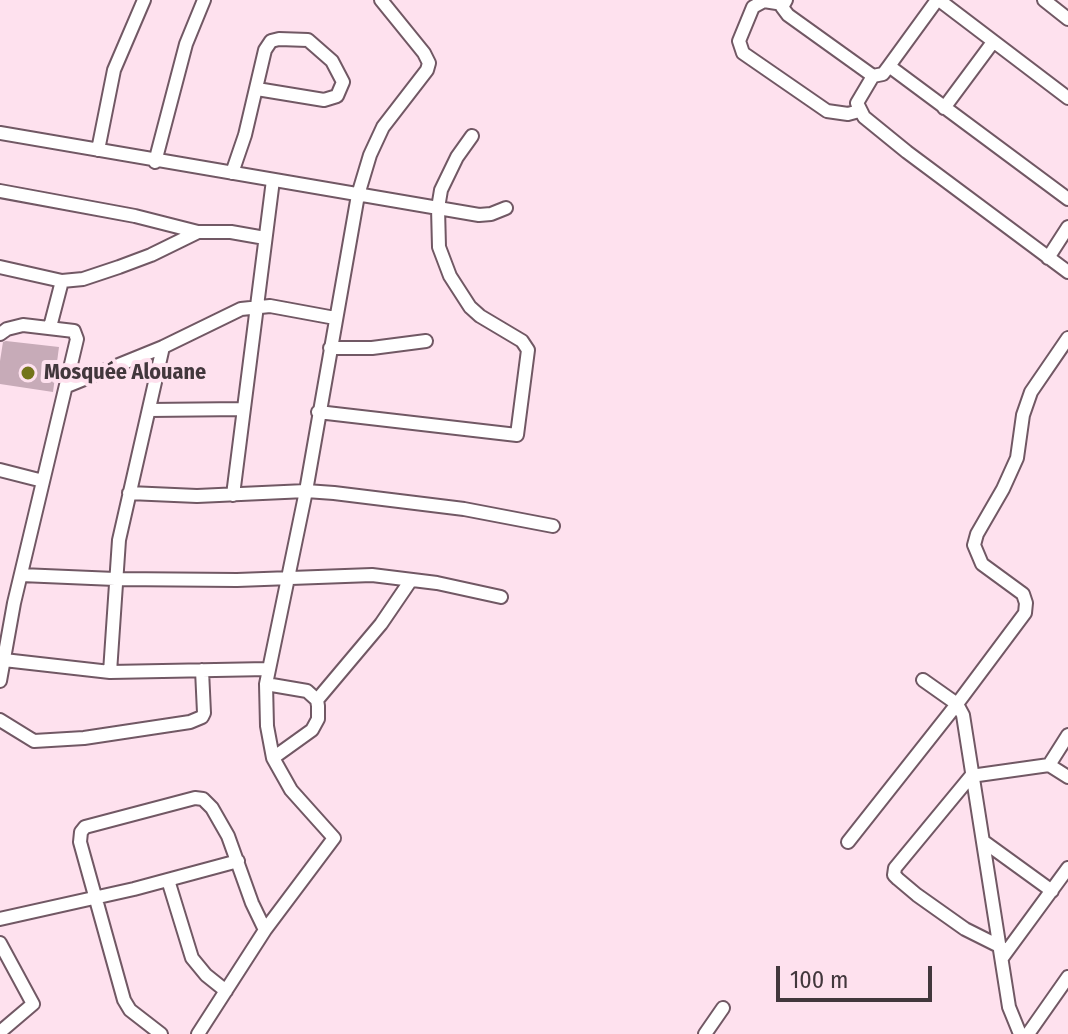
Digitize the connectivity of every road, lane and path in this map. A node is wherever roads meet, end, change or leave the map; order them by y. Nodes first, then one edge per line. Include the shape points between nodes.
1 (144, 0) edge
2 (204, 0) edge
3 (938, 0) edge
4 (1044, 0) edge
5 (385, 2) edge
6 (784, 2) edge
7 (1068, 19) edge
8 (993, 42) junction
9 (889, 66) junction
10 (873, 76) junction
11 (257, 89) junction
12 (1068, 98) edge
13 (944, 108) junction
14 (859, 111) junction
15 (0, 133) edge
16 (472, 136) dead end
17 (98, 150) junction
18 (155, 162) junction
19 (232, 173) junction
20 (273, 180) junction
21 (0, 191) edge
22 (358, 195) junction
23 (1068, 199) edge
24 (438, 208) junction
25 (506, 208) dead end
26 (1068, 227) edge
27 (198, 232) junction
28 (265, 238) junction
29 (1048, 258) junction
30 (0, 267) edge
31 (1068, 272) edge
32 (62, 281) junction
33 (257, 306) junction
34 (335, 318) junction
35 (50, 327) junction
36 (0, 334) edge
37 (1068, 338) edge
38 (426, 341) dead end
39 (163, 347) junction
40 (330, 348) junction
41 (67, 386) junction
42 (244, 409) junction
43 (149, 410) junction
44 (318, 412) junction
45 (0, 470) edge
46 (43, 481) junction
47 (306, 491) junction
48 (129, 493) junction
49 (233, 495) junction
50 (553, 526) dead end
51 (21, 575) junction
52 (288, 578) junction
53 (115, 579) junction
54 (411, 580) junction
55 (501, 597) dead end
56 (4, 660) junction
57 (268, 669) junction
58 (202, 670) junction
59 (110, 672) junction
60 (923, 680) dead end
61 (0, 681) edge
62 (266, 684) junction
63 (317, 700) junction
64 (957, 704) junction
65 (0, 720) edge
66 (1068, 735) edge
67 (273, 758) junction
68 (1049, 765) junction
69 (971, 776) junction
70 (1068, 777) edge
71 (983, 841) junction
72 (848, 842) dead end
73 (238, 861) junction
74 (1068, 868) edge
75 (168, 880) junction
76 (1052, 891) junction
77 (94, 897) junction
78 (0, 919) edge
79 (265, 930) junction
80 (0, 943) edge
81 (1002, 952) junction
82 (1066, 985) edge
83 (226, 991) junction
84 (723, 1008) dead end
85 (0, 1032) edge
86 (161, 1034) edge
87 (198, 1034) edge
88 (705, 1034) edge
89 (1020, 1034) edge
90 (1028, 1034) edge

1 - 17 street via 114,70
2 - 18 street via 186,44
3 - 8 street
3 - 9 street
4 - 7 street
5 - 22 street via 429,63 383,127
6 - 10 street via 788,15
6 - 14 street via 764,1 753,7 739,41 743,53 827,111
8 - 12 street
8 - 13 street
9 - 10 street
9 - 13 street
10 - 14 street via 858,100
11 - 11 street via 265,50 279,39 308,40 332,61 343,82 337,96 324,100
11 - 19 street
13 - 23 street
14 - 29 street
15 - 17 street
16 - 24 street via 448,173
17 - 18 street
18 - 19 street
19 - 20 street
20 - 22 street
20 - 28 street
21 - 27 street
22 - 24 street
22 - 34 street
24 - 25 street via 479,215
24 - 44 street via 439,247 459,292 480,316 528,350 517,435
26 - 29 street
27 - 28 street
27 - 32 street via 110,270
28 - 33 street
29 - 31 street
30 - 32 street
32 - 35 street
33 - 34 street
33 - 39 street
33 - 42 street
34 - 40 street
35 - 36 street via 23,325
35 - 41 street via 77,333
37 - 64 street via 1031,392 1017,458 975,540 978,559 1017,588 1026,608
38 - 40 street
39 - 41 street
39 - 43 street
40 - 44 street
41 - 46 street
42 - 43 street
42 - 49 street
43 - 48 street
44 - 47 street
45 - 46 street
46 - 51 street
47 - 49 street
47 - 50 street via 464,509
47 - 52 street
48 - 49 street
48 - 53 street
51 - 53 street
51 - 56 street
52 - 53 street
52 - 54 street via 372,575
52 - 57 street
53 - 59 street
54 - 55 street
54 - 63 street
56 - 59 street
56 - 61 street
57 - 58 street
57 - 62 street
58 - 59 street
58 - 65 street via 204,713 190,722 34,741
60 - 64 street
62 - 63 street via 300,688
62 - 67 street
63 - 67 street via 316,726
64 - 69 street
64 - 72 street
66 - 68 street
67 - 79 street via 291,790 334,838
68 - 69 street
68 - 70 street
69 - 71 street
69 - 81 street via 894,872 917,895
71 - 76 street
71 - 81 street
73 - 75 street
73 - 77 street via 212,808 195,798 85,827 80,842
73 - 79 street
74 - 76 street
75 - 77 street
75 - 83 street via 192,958
76 - 81 street
77 - 78 street
77 - 86 street via 124,1000
79 - 83 street
80 - 85 street via 33,1004
81 - 89 street via 1009,1007
82 - 90 street
83 - 87 street
84 - 88 street

